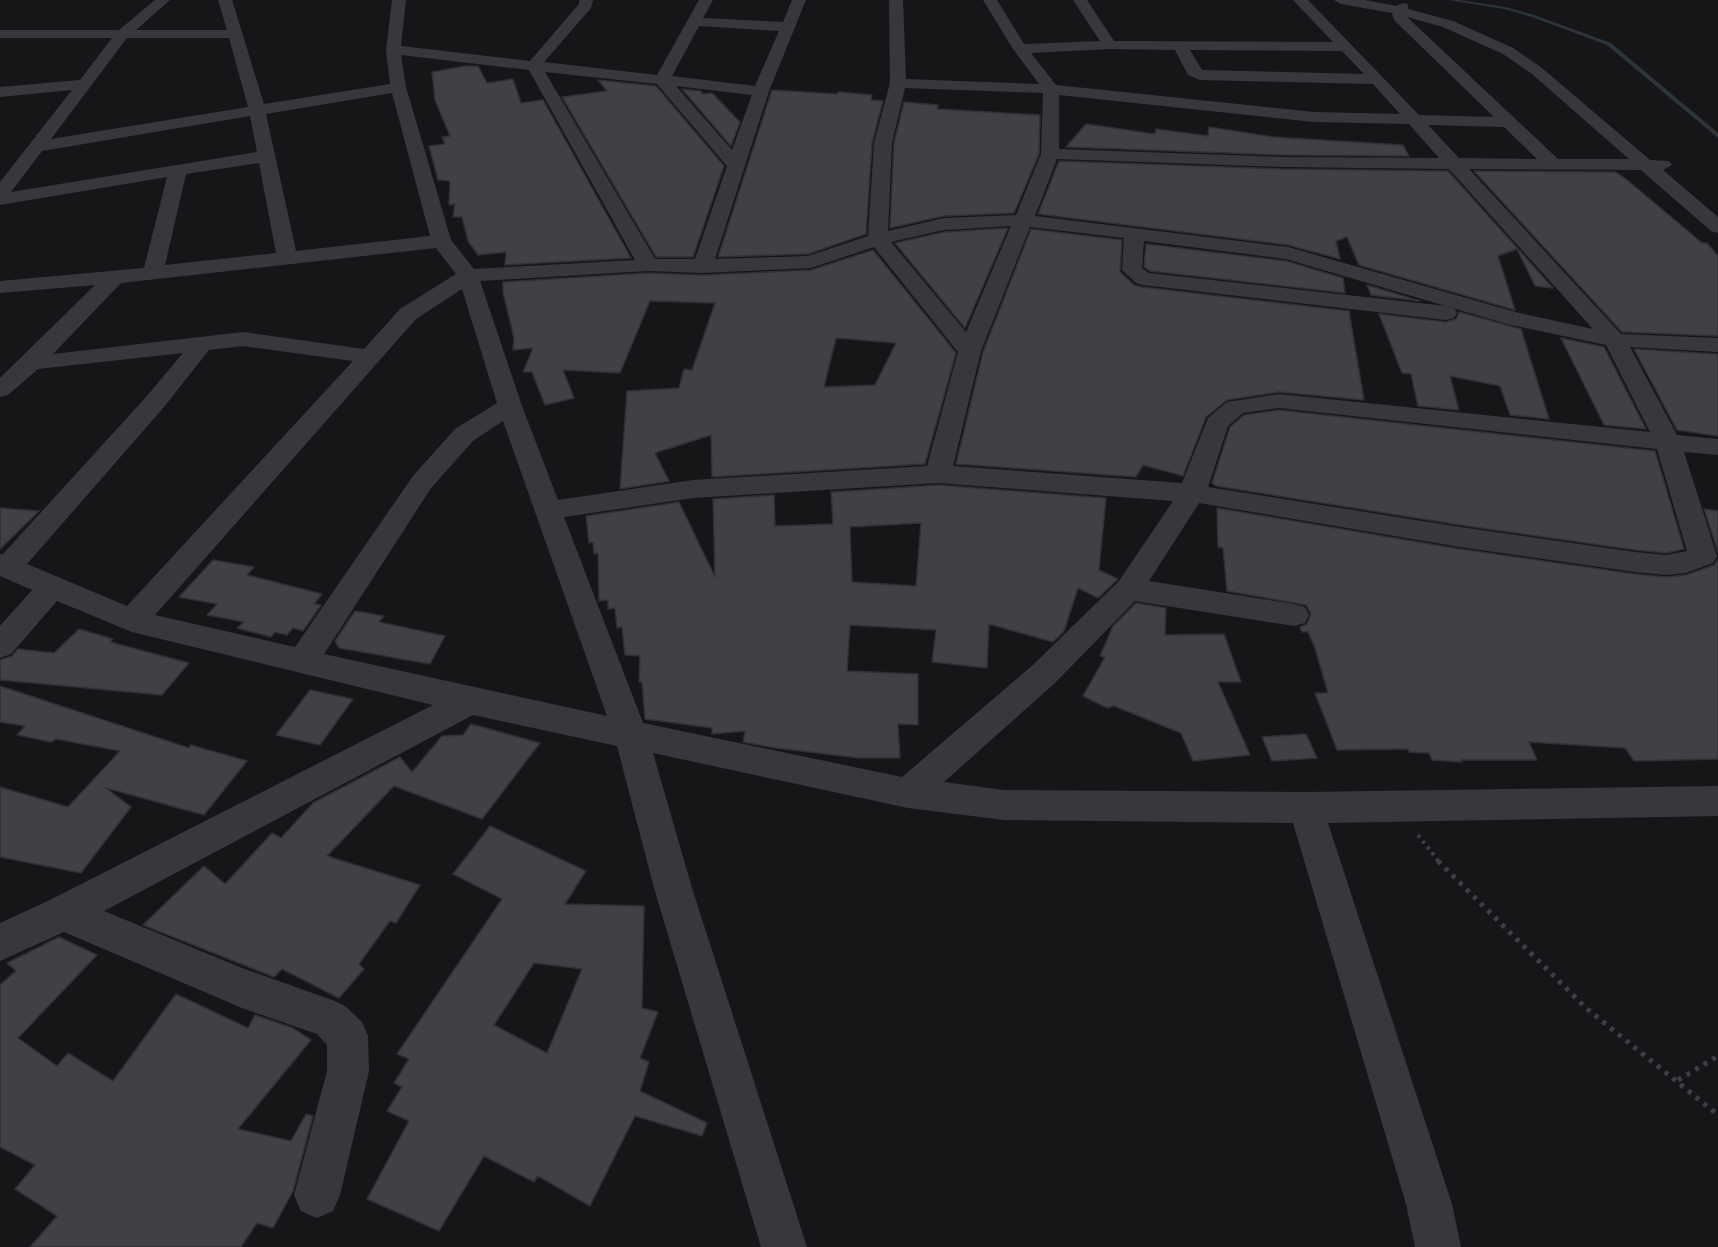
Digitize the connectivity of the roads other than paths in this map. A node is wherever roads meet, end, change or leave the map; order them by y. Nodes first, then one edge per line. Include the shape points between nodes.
1 (163, 0) edge
2 (225, 0) edge
3 (399, 0) edge
4 (586, 0) edge
5 (706, 0) edge
6 (799, 0) edge
7 (896, 0) edge
8 (990, 0) edge
9 (1080, 0) edge
10 (1300, 0) edge
11 (1341, 0) edge
12 (1373, 0) edge
13 (1401, 8) junction
14 (694, 22) junction
15 (788, 27) junction
16 (124, 33) junction
17 (0, 34) edge
18 (235, 34) junction
19 (1110, 45) junction
20 (1181, 45) junction
21 (1347, 47) junction
22 (1020, 49) junction
23 (393, 50) junction
24 (534, 65) junction
25 (1377, 79) junction
26 (663, 80) junction
27 (898, 83) junction
28 (83, 84) junction
29 (398, 87) junction
30 (1051, 89) junction
31 (761, 91) junction
32 (0, 92) edge
33 (257, 109) junction
34 (1414, 121) junction
35 (1508, 122) junction
36 (33, 150) junction
37 (10, 154) dead end
38 (1050, 154) junction
39 (267, 156) junction
40 (736, 165) junction
41 (1454, 165) junction
42 (1654, 165) junction
43 (1555, 166) junction
44 (178, 171) junction
45 (0, 194) edge
46 (0, 199) edge
47 (1718, 211) edge
48 (1023, 220) junction
49 (1718, 227) edge
50 (1134, 234) junction
51 (878, 238) junction
52 (441, 242) junction
53 (287, 258) junction
54 (648, 265) junction
55 (702, 267) junction
56 (153, 273) junction
57 (468, 276) junction
58 (115, 277) junction
59 (0, 287) edge
60 (1515, 319) junction
61 (1615, 340) junction
62 (202, 344) junction
63 (1718, 345) edge
64 (970, 351) junction
65 (370, 357) junction
66 (31, 363) junction
67 (0, 390) edge
68 (510, 406) junction
69 (1668, 442) junction
70 (1718, 447) edge
71 (938, 474) junction
72 (1192, 493) junction
73 (550, 510) junction
74 (4, 566) edge
75 (53, 586) junction
76 (1129, 588) junction
77 (1294, 615) dead end
78 (132, 621) junction
79 (0, 646) edge
80 (303, 661) junction
81 (470, 700) junction
82 (631, 736) junction
83 (908, 793) junction
84 (1718, 801) edge
85 (1306, 808) junction
86 (63, 913) junction
87 (0, 942) edge
88 (317, 1195) dead end
89 (784, 1247) edge
90 (1438, 1247) edge

1 - 16 street
2 - 18 street
3 - 23 street
4 - 24 street via 586,5
5 - 14 street
6 - 15 street
7 - 27 street
8 - 22 street
9 - 19 street
10 - 21 street
11 - 13 street
12 - 13 street
13 - 35 street via 1400,17
13 - 42 street via 1474,34 1516,56
14 - 15 street
14 - 26 street
15 - 31 street
16 - 17 street
16 - 18 street
16 - 28 street
18 - 33 street
19 - 20 street
19 - 22 street
20 - 21 street
20 - 25 street via 1193,72 1200,75
21 - 25 street
22 - 30 street
23 - 24 street
23 - 29 street
24 - 26 street
24 - 54 street
25 - 34 street
26 - 31 street
26 - 40 street
27 - 30 street
27 - 51 street via 883,143
28 - 32 street
28 - 36 street
29 - 33 street
29 - 52 street
30 - 34 street via 1314,117
30 - 38 street
31 - 40 street
33 - 36 street
33 - 39 street
34 - 35 street
34 - 41 street
35 - 43 street
36 - 37 street
36 - 45 street
38 - 41 street
38 - 48 street
39 - 44 street
39 - 53 street
40 - 55 street
41 - 43 street
41 - 61 street
42 - 43 street
42 - 47 street
42 - 49 street
44 - 46 street
44 - 56 street
48 - 50 street
48 - 51 street via 944,224
48 - 64 street
50 - 60 street via 1288,253
50 - 60 street via 1132,270 1143,279
51 - 55 street via 811,261 775,266
51 - 64 street
52 - 53 street
52 - 57 street
53 - 56 street
54 - 55 street
54 - 57 street
56 - 58 street
57 - 65 street via 408,314
57 - 68 street
58 - 59 street
58 - 66 street
60 - 61 street
61 - 63 street
61 - 69 street
62 - 65 street via 243,339
62 - 66 street
62 - 74 street via 155,402
64 - 71 street
65 - 78 street
66 - 67 street
68 - 73 street
68 - 80 street via 464,435 422,482
69 - 70 street
69 - 72 street via 1279,400 1236,407 1217,423
69 - 72 street via 1703,556 1686,563 1666,565 1600,558
71 - 72 street
71 - 73 street via 693,489
72 - 76 street
73 - 82 street
74 - 75 street
75 - 78 street
75 - 79 street
76 - 77 street
76 - 83 street via 1044,674
78 - 80 street
80 - 81 street
81 - 82 street
81 - 86 street
82 - 83 street
82 - 89 street via 673,888
83 - 85 street via 1004,805
84 - 85 street
85 - 90 street via 1429,1204
86 - 87 street
86 - 88 street via 242,988 321,1015 348,1036 348,1071

